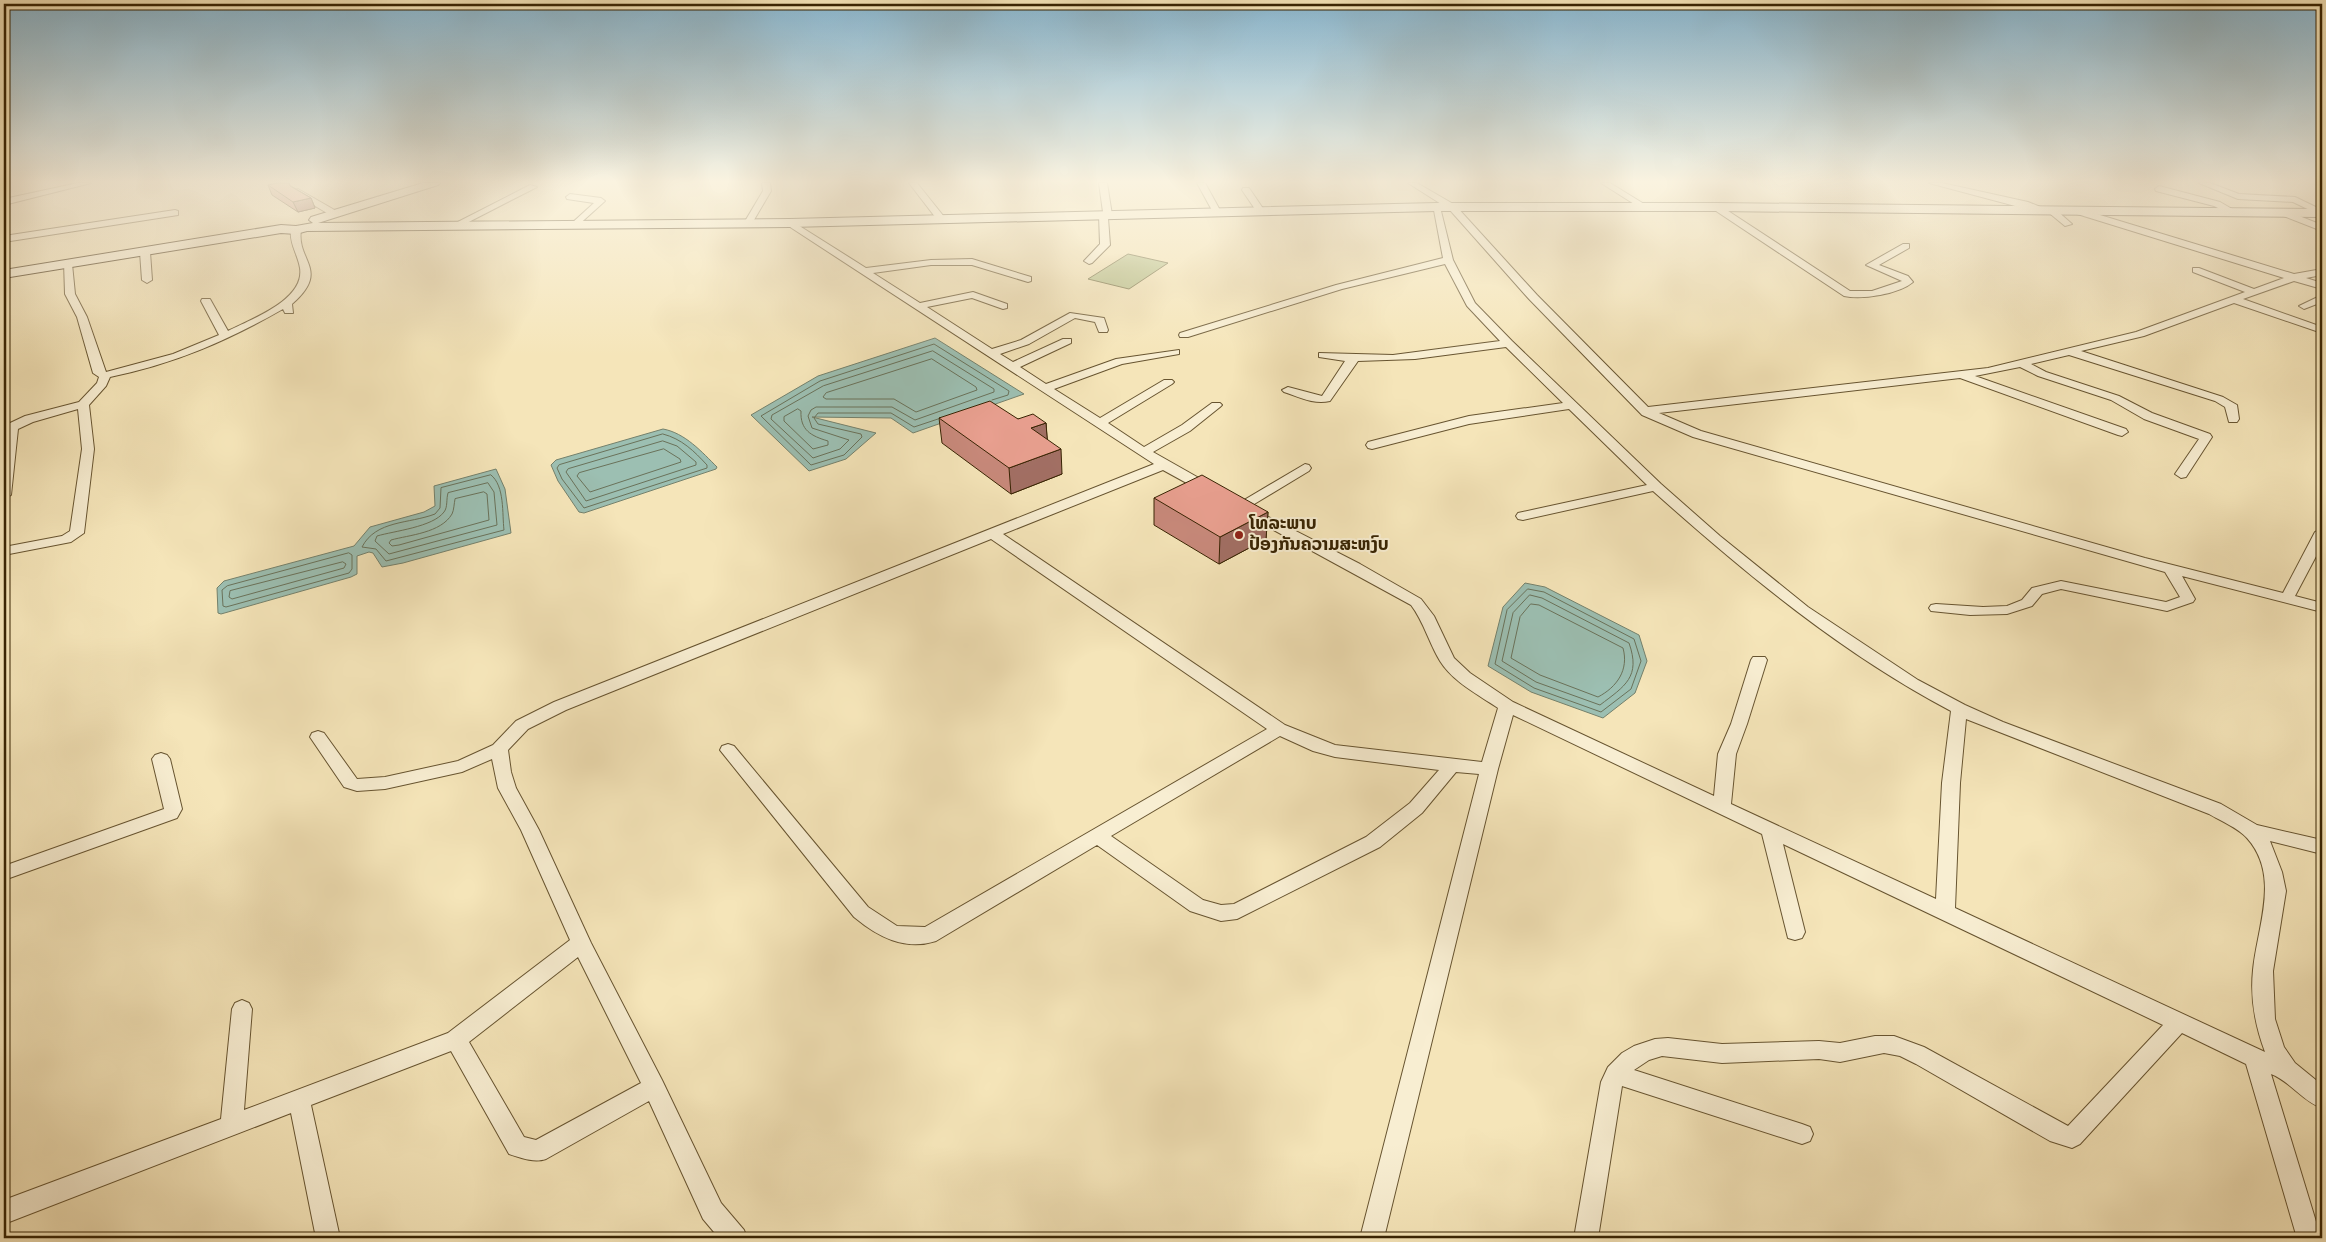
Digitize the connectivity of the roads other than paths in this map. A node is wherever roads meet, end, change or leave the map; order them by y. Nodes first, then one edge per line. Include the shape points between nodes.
1 (210, 241) edge
2 (295, 241) edge
3 (818, 241) edge
4 (1105, 241) edge
5 (1444, 241) edge
6 (1482, 241) edge
7 (1766, 241) edge
8 (2176, 241) edge
9 (1906, 246) dead end
10 (145, 252) junction
11 (1448, 260) junction
12 (1088, 261) dead end
13 (67, 264) junction
14 (863, 270) junction
15 (2196, 270) dead end
16 (2322, 272) edge
17 (4, 274) edge
18 (2295, 277) junction
19 (1028, 279) dead end
20 (147, 280) dead end
21 (2322, 286) edge
22 (2254, 292) junction
23 (2322, 298) edge
24 (2235, 300) junction
25 (206, 302) dead end
26 (918, 306) junction
27 (1004, 306) dead end
28 (2304, 306) dead end
29 (1103, 330) dead end
30 (2322, 330) edge
31 (1184, 335) dead end
32 (226, 337) junction
33 (1066, 341) dead end
34 (1508, 343) junction
35 (2071, 351) junction
36 (1175, 352) dead end
37 (991, 353) junction
38 (1323, 355) dead end
39 (1354, 360) junction
40 (2022, 363) junction
41 (1012, 367) junction
42 (1961, 374) junction
43 (105, 375) junction
44 (1168, 382) dead end
45 (1045, 388) junction
46 (1288, 390) dead end
47 (83, 404) junction
48 (1216, 405) dead end
49 (1571, 405) junction
50 (1646, 412) junction
51 (2233, 418) dead end
52 (1100, 424) junction
53 (2122, 432) dead end
54 (1372, 446) dead end
55 (1144, 452) junction
56 (1164, 465) junction
57 (1304, 468) dead end
58 (2181, 474) dead end
59 (1656, 487) junction
60 (4, 495) edge
61 (1241, 506) junction
62 (1523, 516) dead end
63 (992, 532) junction
64 (2322, 532) edge
65 (4, 551) edge
66 (2171, 569) junction
67 (2287, 598) junction
68 (1936, 608) dead end
69 (2322, 608) edge
70 (1758, 660) dead end
71 (1507, 706) junction
72 (1959, 709) junction
73 (1279, 729) junction
74 (318, 737) dead end
75 (499, 748) junction
76 (728, 750) dead end
77 (161, 759) dead end
78 (1452, 766) junction
79 (1489, 769) junction
80 (1722, 808) junction
81 (1770, 830) junction
82 (2252, 831) junction
83 (1097, 836) junction
84 (2322, 847) edge
85 (4, 874) edge
86 (1945, 911) junction
87 (1795, 932) dead end
88 (581, 943) junction
89 (242, 1009) dead end
90 (2179, 1022) junction
91 (456, 1040) junction
92 (2255, 1058) junction
93 (2287, 1070) junction
94 (1616, 1074) junction
95 (654, 1087) junction
96 (2322, 1098) edge
97 (299, 1100) junction
98 (232, 1124) junction
99 (1802, 1134) dead end
100 (4, 1212) edge
101 (328, 1238) edge
102 (734, 1238) edge
103 (1372, 1238) edge
104 (1586, 1238) edge
105 (2309, 1238) edge

1 - 10 street
2 - 32 street via 305,267 304,285 299,293 288,307
3 - 14 street
4 - 12 street via 1105,247
5 - 11 street
6 - 50 street
7 - 9 street via 1852,296 1866,296 1908,282 1871,265
8 - 18 street
10 - 13 street
10 - 20 street
11 - 31 street via 1339,287
11 - 34 street via 1471,304
13 - 17 street
13 - 43 street via 70,294 82,317 99,373
14 - 19 street via 974,262
14 - 26 street
15 - 22 street
16 - 18 street
18 - 21 street
18 - 22 street
22 - 24 street
23 - 28 street
24 - 30 street
24 - 35 street via 2140,334
25 - 32 street
26 - 27 street via 972,294
26 - 37 street
29 - 37 street via 1100,320 1074,315 1025,342
32 - 43 street via 164,362
33 - 41 street
34 - 39 street via 1388,360
34 - 49 street
35 - 40 street
35 - 51 street via 2219,399 2231,405
36 - 45 street via 1120,361
37 - 41 street
38 - 39 street
39 - 46 street via 1326,399 1315,399
40 - 42 street
40 - 58 street via 2042,374 2114,398 2148,416 2206,437
41 - 45 street
42 - 50 street
42 - 53 street
43 - 47 street via 102,384
44 - 52 street
45 - 52 street
47 - 60 street via 12,427
47 - 65 street via 88,449 77,534
48 - 55 street via 1186,428
49 - 54 street via 1469,420
49 - 59 street
50 - 66 street via 1697,434
52 - 55 street
55 - 56 street
56 - 61 street
56 - 63 street
57 - 61 street
59 - 62 street
59 - 72 street via 1803,610 1912,684
61 - 71 street via 1411,599 1427,616 1447,660 1464,677
63 - 73 street
63 - 75 street via 560,706 522,725
64 - 67 street
66 - 67 street
66 - 68 street via 2188,599 2167,607 2061,585 2037,590 2028,602 2013,609
67 - 69 street
70 - 80 street via 1727,754
71 - 79 street
71 - 80 street
72 - 82 street via 2199,803
72 - 86 street via 1951,784
73 - 78 street via 1335,751
73 - 83 street
74 - 75 street via 350,782 357,785 385,783 462,766
75 - 88 street via 507,788 530,830
76 - 83 street via 861,912 881,929 906,938 929,935
77 - 85 street via 173,809 170,813
78 - 79 street
78 - 83 street via 1416,808 1373,842 1237,911 1221,913 1197,906
79 - 103 street
80 - 81 street
81 - 86 street
81 - 87 street
82 - 84 street
82 - 93 street via 2265,852 2276,892 2263,972 2264,1019 2275,1051
86 - 90 street
88 - 91 street
88 - 95 street
89 - 98 street
90 - 92 street
90 - 94 street via 2072,1137 2058,1134 1924,1058 1880,1043 1833,1054 1819,1050 1707,1053 1665,1046 1635,1056
91 - 95 street via 517,1146 529,1150 538,1151
91 - 97 street
92 - 93 street
92 - 105 street
93 - 96 street
94 - 99 street
94 - 104 street
95 - 102 street via 712,1210
97 - 98 street
97 - 101 street
98 - 100 street

